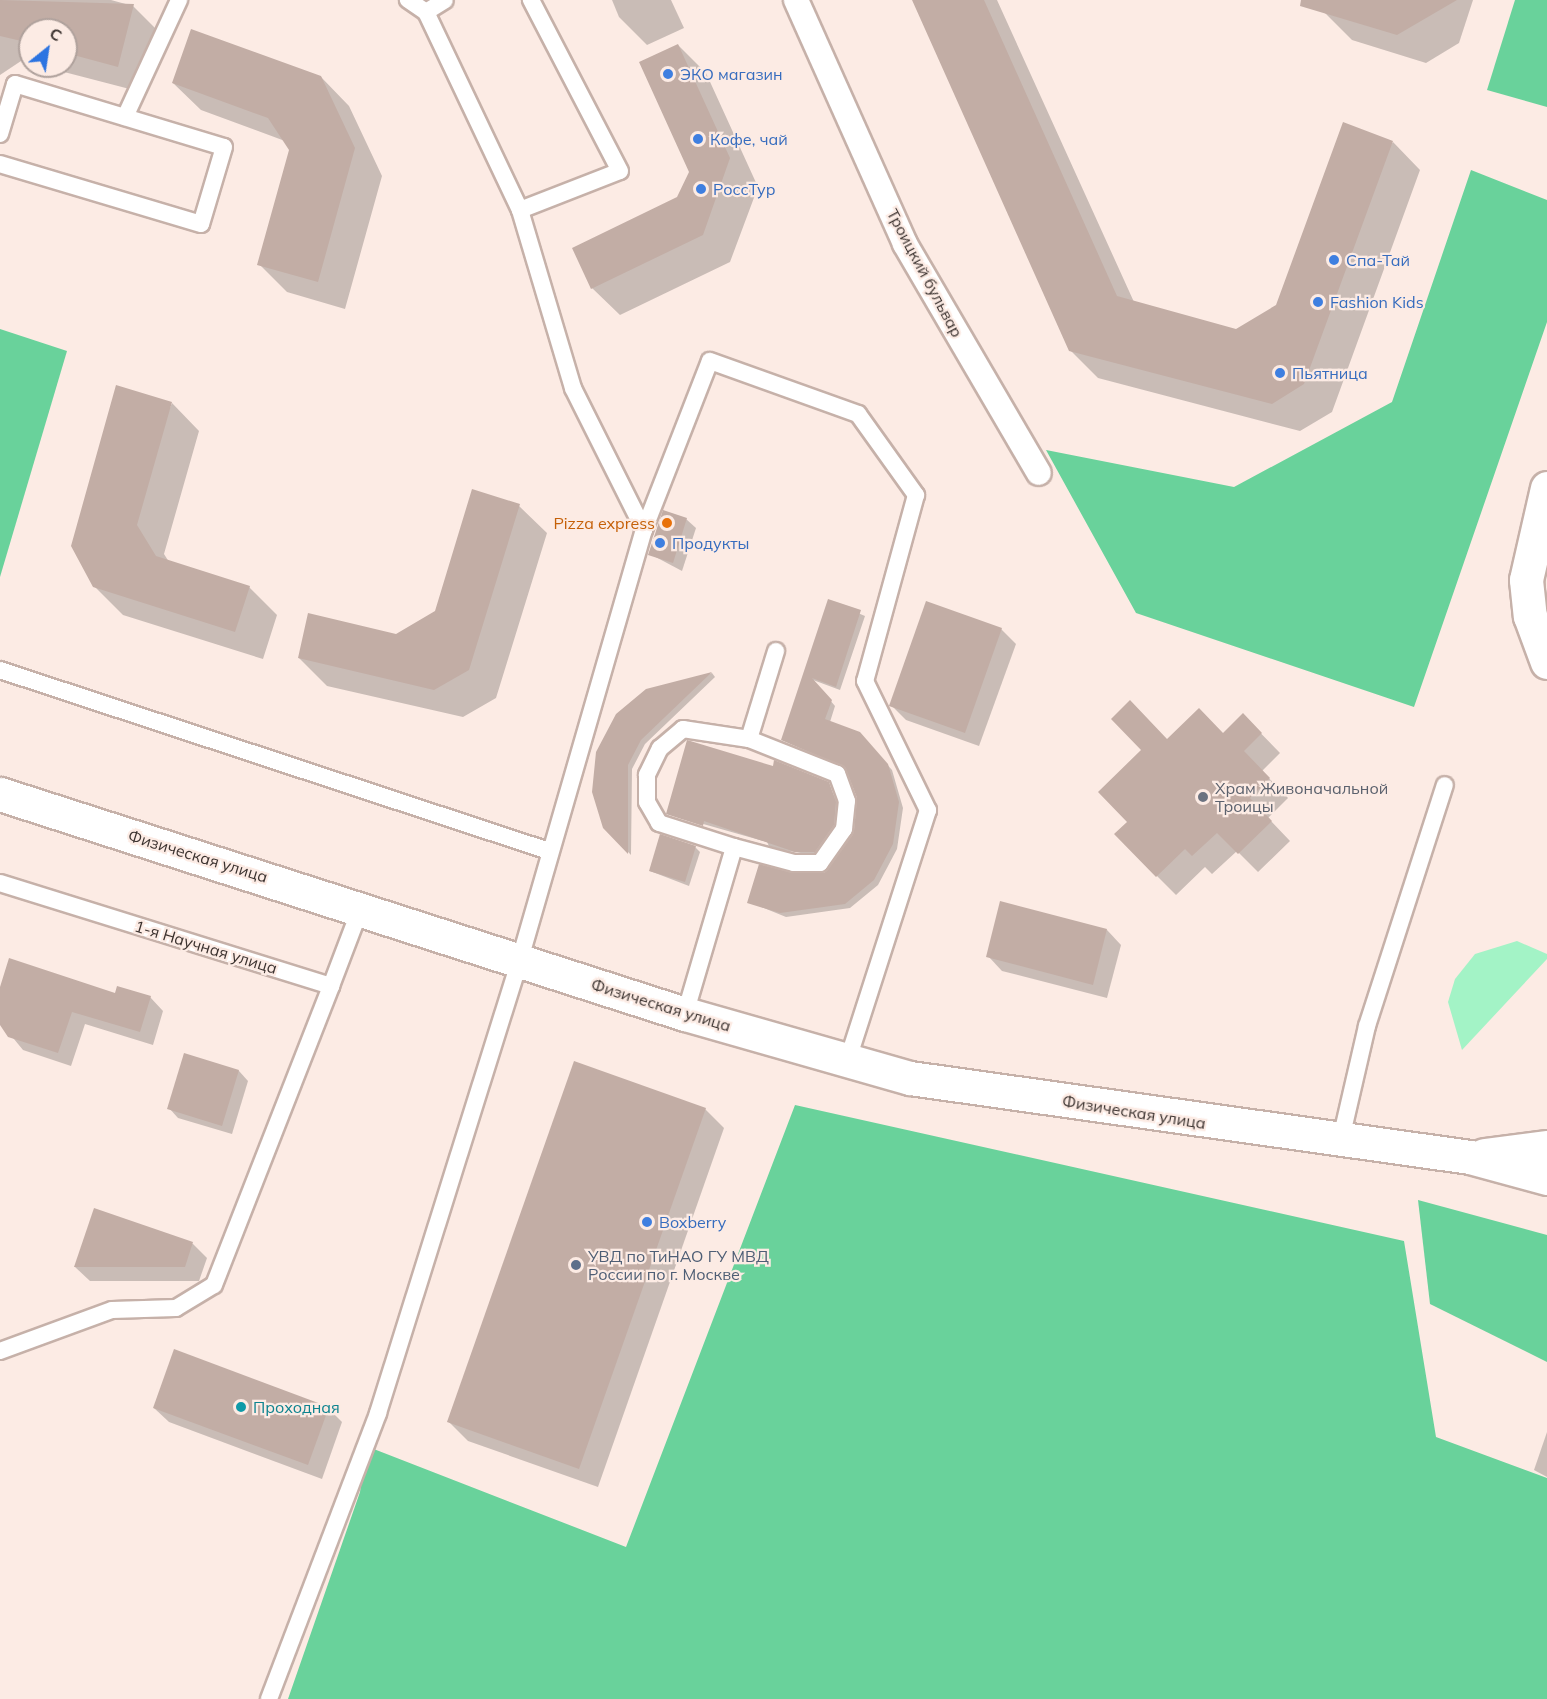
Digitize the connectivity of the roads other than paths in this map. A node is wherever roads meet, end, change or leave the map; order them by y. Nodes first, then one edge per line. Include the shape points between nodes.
1 (179, 0) edge
2 (408, 0) edge
3 (444, 0) edge
4 (531, 0) edge
5 (796, 0) edge
6 (426, 12) junction
7 (125, 117) junction
8 (0, 134) edge
9 (0, 164) edge
10 (520, 210) junction
11 (1039, 473) dead end
12 (1547, 488) edge
13 (644, 530) junction
14 (776, 651) dead end
15 (1547, 662) edge
16 (0, 670) edge
17 (749, 739) junction
18 (1445, 785) dead end
19 (0, 794) edge
20 (734, 847) junction
21 (549, 851) junction
22 (0, 883) edge
23 (361, 907) junction
24 (520, 959) junction
25 (332, 986) junction
26 (685, 1014) junction
27 (848, 1059) junction
28 (1340, 1143) junction
29 (1547, 1147) edge
30 (1470, 1157) junction
31 (1547, 1178) edge
32 (0, 1351) edge
33 (269, 1699) edge

1 - 7 lane
2 - 6 lane
3 - 6 lane
4 - 10 lane via 620,171
5 - 11 street, Троицкий бульвар via 905,244
6 - 10 lane
7 - 8 lane via 15,84
7 - 9 lane via 224,147 201,224
10 - 13 lane via 573,388
12 - 15 street via 1526,580 1530,616
13 - 21 lane
13 - 27 lane via 710,361 858,414 916,495 865,681 928,810
14 - 17 lane
16 - 21 lane
17 - 20 lane via 683,729 660,748 646,775 647,802 659,823
17 - 20 lane via 837,774 847,801 844,829 820,863 794,863
18 - 28 lane via 1367,1026
19 - 23 street, Физическая улица
20 - 26 lane
21 - 24 lane
22 - 25 lane, 1-я Научная улица
23 - 24 street, Физическая улица
23 - 25 lane
24 - 26 street, Физическая улица
24 - 33 lane via 378,1413
25 - 32 lane via 214,1285 176,1308 112,1310
26 - 27 street, Физическая улица
27 - 28 street, Физическая улица via 910,1078
28 - 30 street, Физическая улица
29 - 30 street
30 - 31 street

